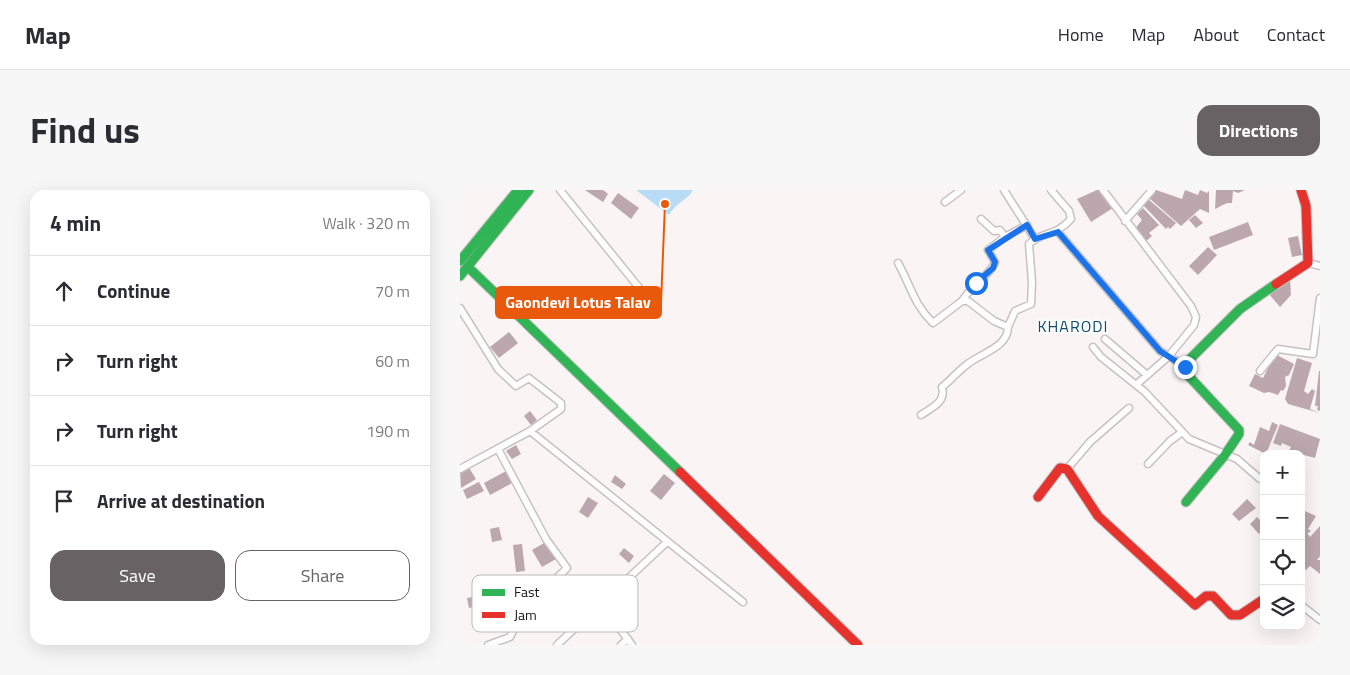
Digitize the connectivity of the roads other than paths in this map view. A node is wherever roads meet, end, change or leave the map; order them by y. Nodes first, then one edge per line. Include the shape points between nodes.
1 (518, 190) edge
2 (529, 190) edge
3 (560, 190) edge
4 (961, 190) edge
5 (1004, 190) edge
6 (1051, 190) edge
7 (1103, 190) edge
8 (1152, 190) edge
9 (1301, 190) edge
10 (945, 202) dead end
11 (982, 219) dead end
12 (1125, 221) junction
13 (1027, 225) junction
14 (1058, 232) junction
15 (1005, 237) junction
16 (1035, 239) junction
17 (460, 261) edge
18 (898, 262) dead end
19 (1308, 263) junction
20 (468, 266) junction
21 (1320, 266) edge
22 (460, 276) edge
23 (1320, 298) edge
24 (649, 300) dead end
25 (962, 301) junction
26 (460, 308) edge
27 (1318, 323) edge
28 (1008, 328) junction
29 (1105, 339) dead end
30 (1094, 347) dead end
31 (1169, 356) junction
32 (1185, 367) junction
33 (1260, 371) dead end
34 (1147, 375) junction
35 (1137, 384) junction
36 (1129, 408) dead end
37 (921, 415) dead end
38 (530, 431) junction
39 (1181, 432) junction
40 (498, 449) junction
41 (1225, 455) junction
42 (1148, 464) dead end
43 (460, 469) edge
44 (1067, 469) junction
45 (1260, 479) dead end
46 (1038, 496) dead end
47 (1186, 502) dead end
48 (667, 542) junction
49 (560, 575) edge
50 (632, 575) edge
51 (743, 602) dead end
52 (1260, 602) edge
53 (1305, 608) edge
54 (1320, 620) edge
55 (512, 632) edge
56 (571, 632) edge
57 (622, 632) edge
58 (630, 642) edge
59 (488, 645) edge
60 (557, 645) edge
61 (622, 645) edge
62 (858, 645) edge

1 - 17 street
2 - 20 street
3 - 24 street
4 - 10 street
5 - 13 street
6 - 14 street via 1072,219
7 - 12 street
8 - 12 street
9 - 19 street via 1306,206
11 - 15 street
12 - 31 street via 1181,292 1196,318
13 - 15 street
13 - 16 street
14 - 16 street
14 - 31 street via 1160,351
15 - 25 street via 988,250 995,262 993,268 968,290
16 - 28 street via 1029,244 1031,304 1015,311
18 - 25 street via 917,305 933,323
19 - 21 street
19 - 32 street via 1240,310
20 - 22 street
20 - 62 street
23 - 27 street
25 - 28 street via 968,301
26 - 38 street via 498,369 510,381 516,386 529,378 561,403 561,409
27 - 33 street via 1313,354 1278,349
28 - 37 street via 1004,340 942,386 944,395 941,401
29 - 34 street
30 - 35 street
31 - 32 street
31 - 34 street
32 - 41 street via 1184,371 1239,430
34 - 35 street
35 - 39 street
36 - 44 street via 1090,442
38 - 40 street
38 - 48 street
39 - 41 street via 1198,444
39 - 42 street
40 - 43 street
40 - 49 street via 546,539 567,568
41 - 45 street via 1237,459
41 - 47 street
44 - 46 street via 1060,468
44 - 52 street via 1098,516 1195,604 1206,596 1213,596 1231,615 1240,615
48 - 50 street
48 - 51 street
53 - 54 street
55 - 59 street via 510,637
56 - 60 street
57 - 58 street
58 - 61 street

